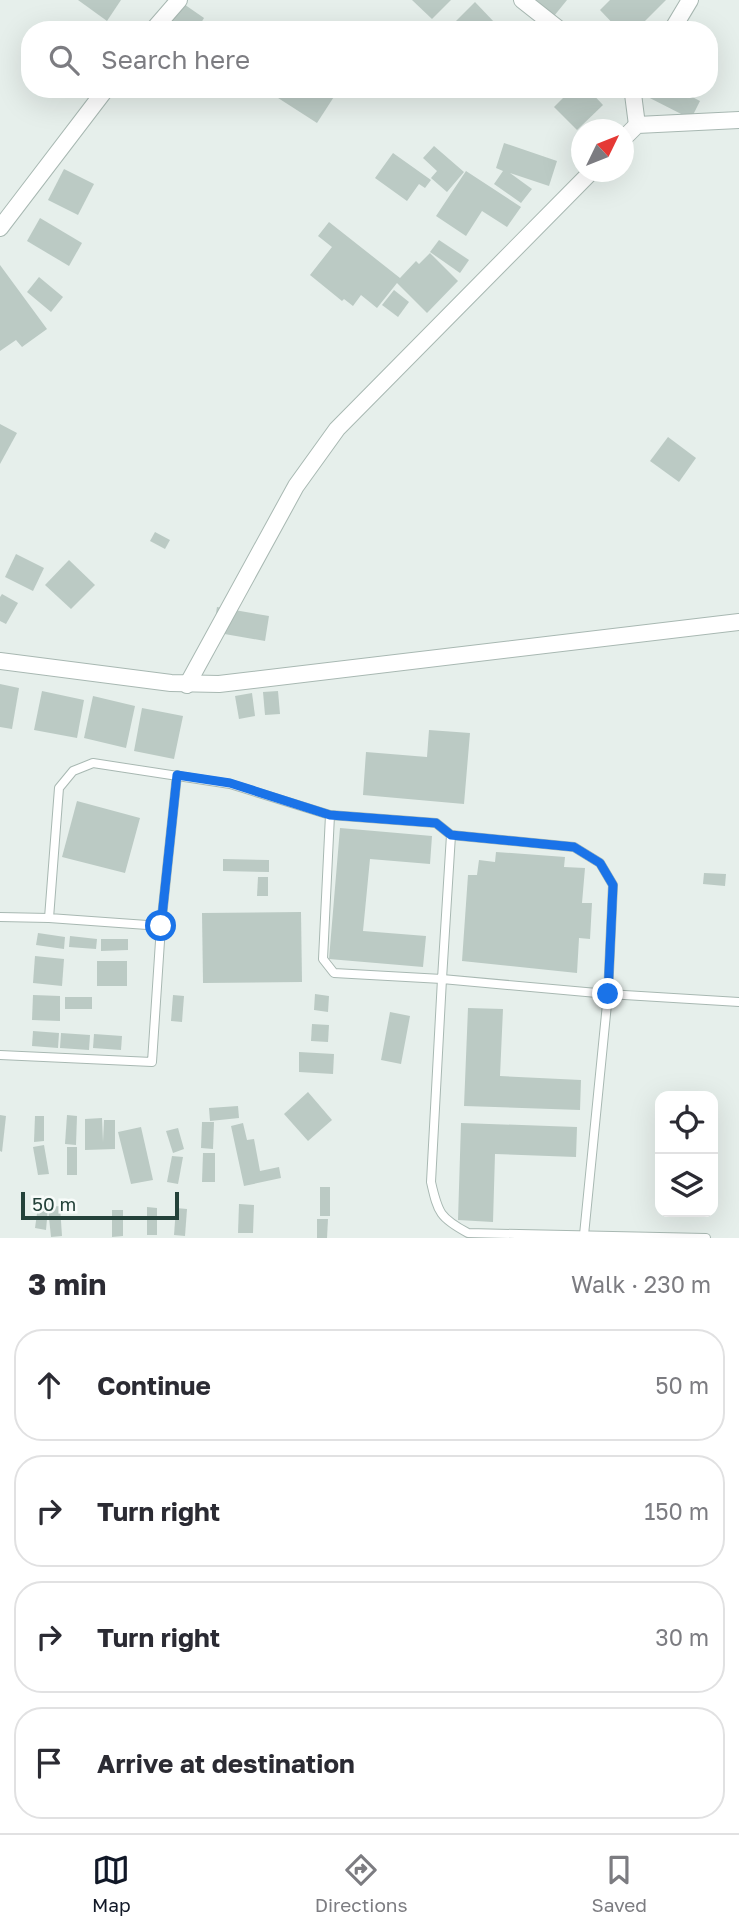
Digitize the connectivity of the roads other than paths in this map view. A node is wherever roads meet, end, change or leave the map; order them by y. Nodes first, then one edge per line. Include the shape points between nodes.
1 (179, 0) edge
2 (522, 0) edge
3 (691, 0) edge
4 (161, 21) edge
5 (549, 21) edge
6 (678, 21) edge
7 (99, 98) edge
8 (633, 98) edge
9 (739, 120) edge
10 (637, 125) junction
11 (634, 128) edge
12 (581, 182) edge
13 (0, 228) edge
14 (739, 621) edge
15 (0, 661) edge
16 (187, 685) junction
17 (177, 775) junction
18 (330, 815) junction
19 (451, 835) junction
20 (0, 917) edge
21 (49, 918) junction
22 (161, 926) junction
23 (442, 978) junction
24 (608, 994) junction
25 (739, 1002) edge
26 (0, 1055) edge
27 (584, 1235) junction
28 (699, 1238) edge
29 (706, 1238) edge

1 - 4 street
2 - 5 street
3 - 6 street
7 - 13 street
8 - 10 street
9 - 10 street
10 - 11 street
12 - 16 street via 337,429 296,486
14 - 16 street
15 - 16 street
17 - 18 lane via 230,783
17 - 21 lane via 93,763 74,771 59,788
17 - 22 lane
18 - 19 lane via 436,823
18 - 23 lane via 323,958 334,973
19 - 23 lane
19 - 24 lane via 574,847 600,863 613,885
20 - 21 lane
21 - 22 lane
22 - 26 lane via 152,1062
23 - 24 lane
23 - 27 lane via 431,1182 435,1203 446,1222 468,1233
24 - 25 lane
24 - 27 lane
27 - 28 lane
28 - 29 lane

